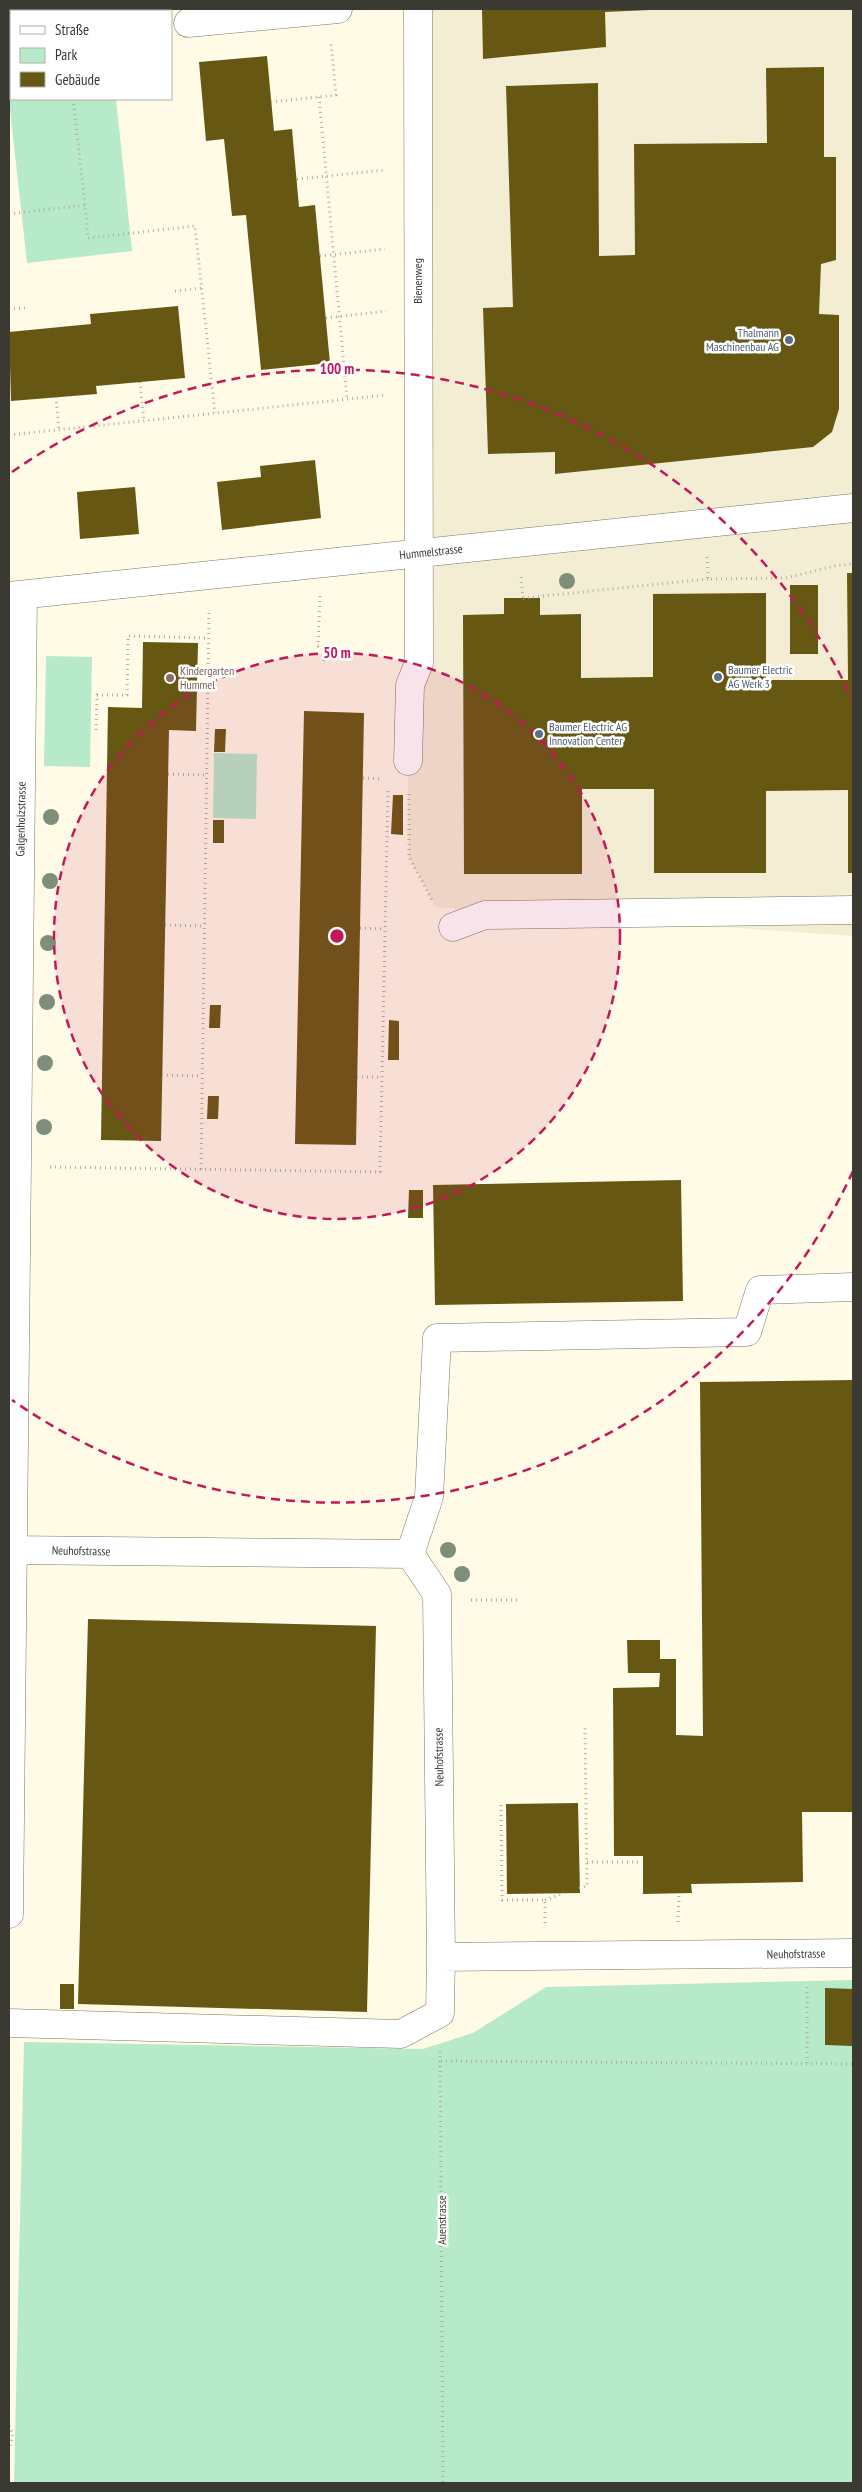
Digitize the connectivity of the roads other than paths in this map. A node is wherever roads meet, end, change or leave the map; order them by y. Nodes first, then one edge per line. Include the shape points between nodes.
1 (333, 9) edge
2 (418, 9) edge
3 (188, 23) dead end
4 (853, 508) edge
5 (419, 553) junction
6 (16, 596) edge
7 (408, 761) road end
8 (853, 910) edge
9 (445, 917) road end
10 (853, 1287) edge
11 (11, 1550) edge
12 (410, 1554) junction
13 (9, 1914) edge
14 (853, 1953) edge
15 (441, 1957) junction
16 (9, 2023) edge

1 - 3 street
2 - 5 street, Bienenweg
4 - 5 street, Hummelstrasse
5 - 6 street, Hummelstrasse
5 - 7 street, Bienenweg via 419,663 410,685
6 - 11 street, Galgenholzstrasse via 16,1166
8 - 9 street
10 - 12 street via 760,1290 747,1332 437,1338 429,1497
11 - 12 street, Neuhofstrasse
11 - 13 street, Galgenholzstrasse
12 - 15 street, Neuhofstrasse via 437,1594
14 - 15 street, Neuhofstrasse
15 - 16 street via 440,2013 400,2034

